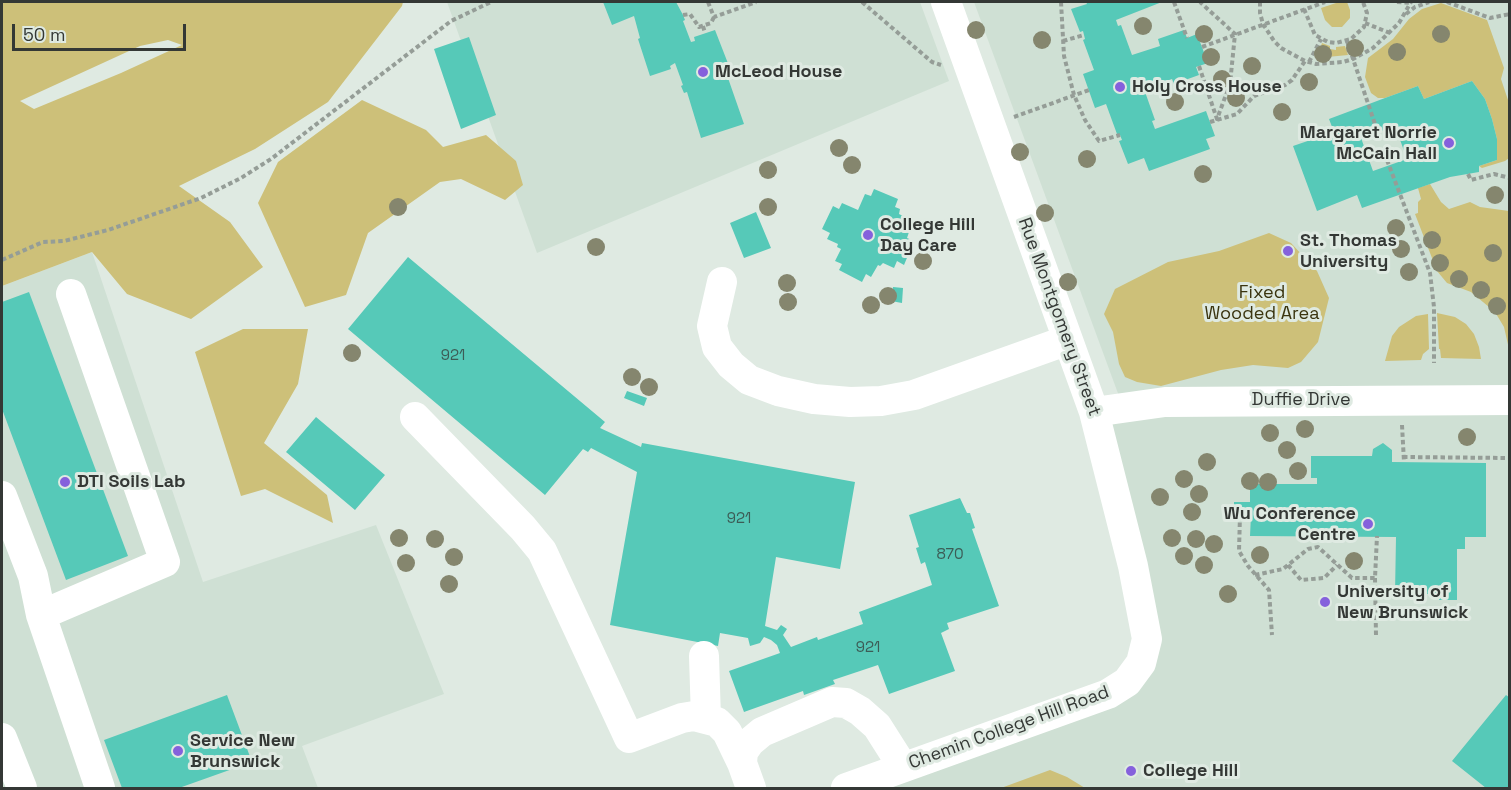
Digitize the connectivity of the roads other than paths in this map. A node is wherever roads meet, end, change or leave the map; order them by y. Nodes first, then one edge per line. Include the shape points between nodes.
1 (946, 2) edge
2 (722, 282) dead end
3 (71, 294) dead end
4 (1068, 340) junction
5 (1509, 400) edge
6 (1094, 412) junction
7 (415, 417) dead end
8 (2, 496) edge
9 (41, 615) junction
10 (1147, 639) joint
11 (704, 656) dead end
12 (706, 718) junction
13 (2, 738) edge
14 (903, 767) junction
15 (747, 776) edge
16 (22, 789) edge
17 (100, 789) edge
18 (846, 789) edge

1 - 4 street, Rue Montgomery Street
2 - 4 street via 712,326 717,347 731,365 749,380 814,399 881,401 914,395
3 - 9 street via 165,562
4 - 6 street, Rue Montgomery Street
5 - 6 street, Duffie Drive via 1165,402
6 - 10 street, Rue Montgomery Street
7 - 12 street via 542,551 629,738 682,718
8 - 9 street via 33,576
9 - 17 street
10 - 14 street, Chemin College Hill Road via 1141,663 1127,682 1108,694
11 - 12 street
12 - 15 street via 727,732
13 - 16 street
14 - 15 street via 877,726 846,702 832,702 762,732 750,742 743,752
14 - 18 street, Chemin College Hill Road

